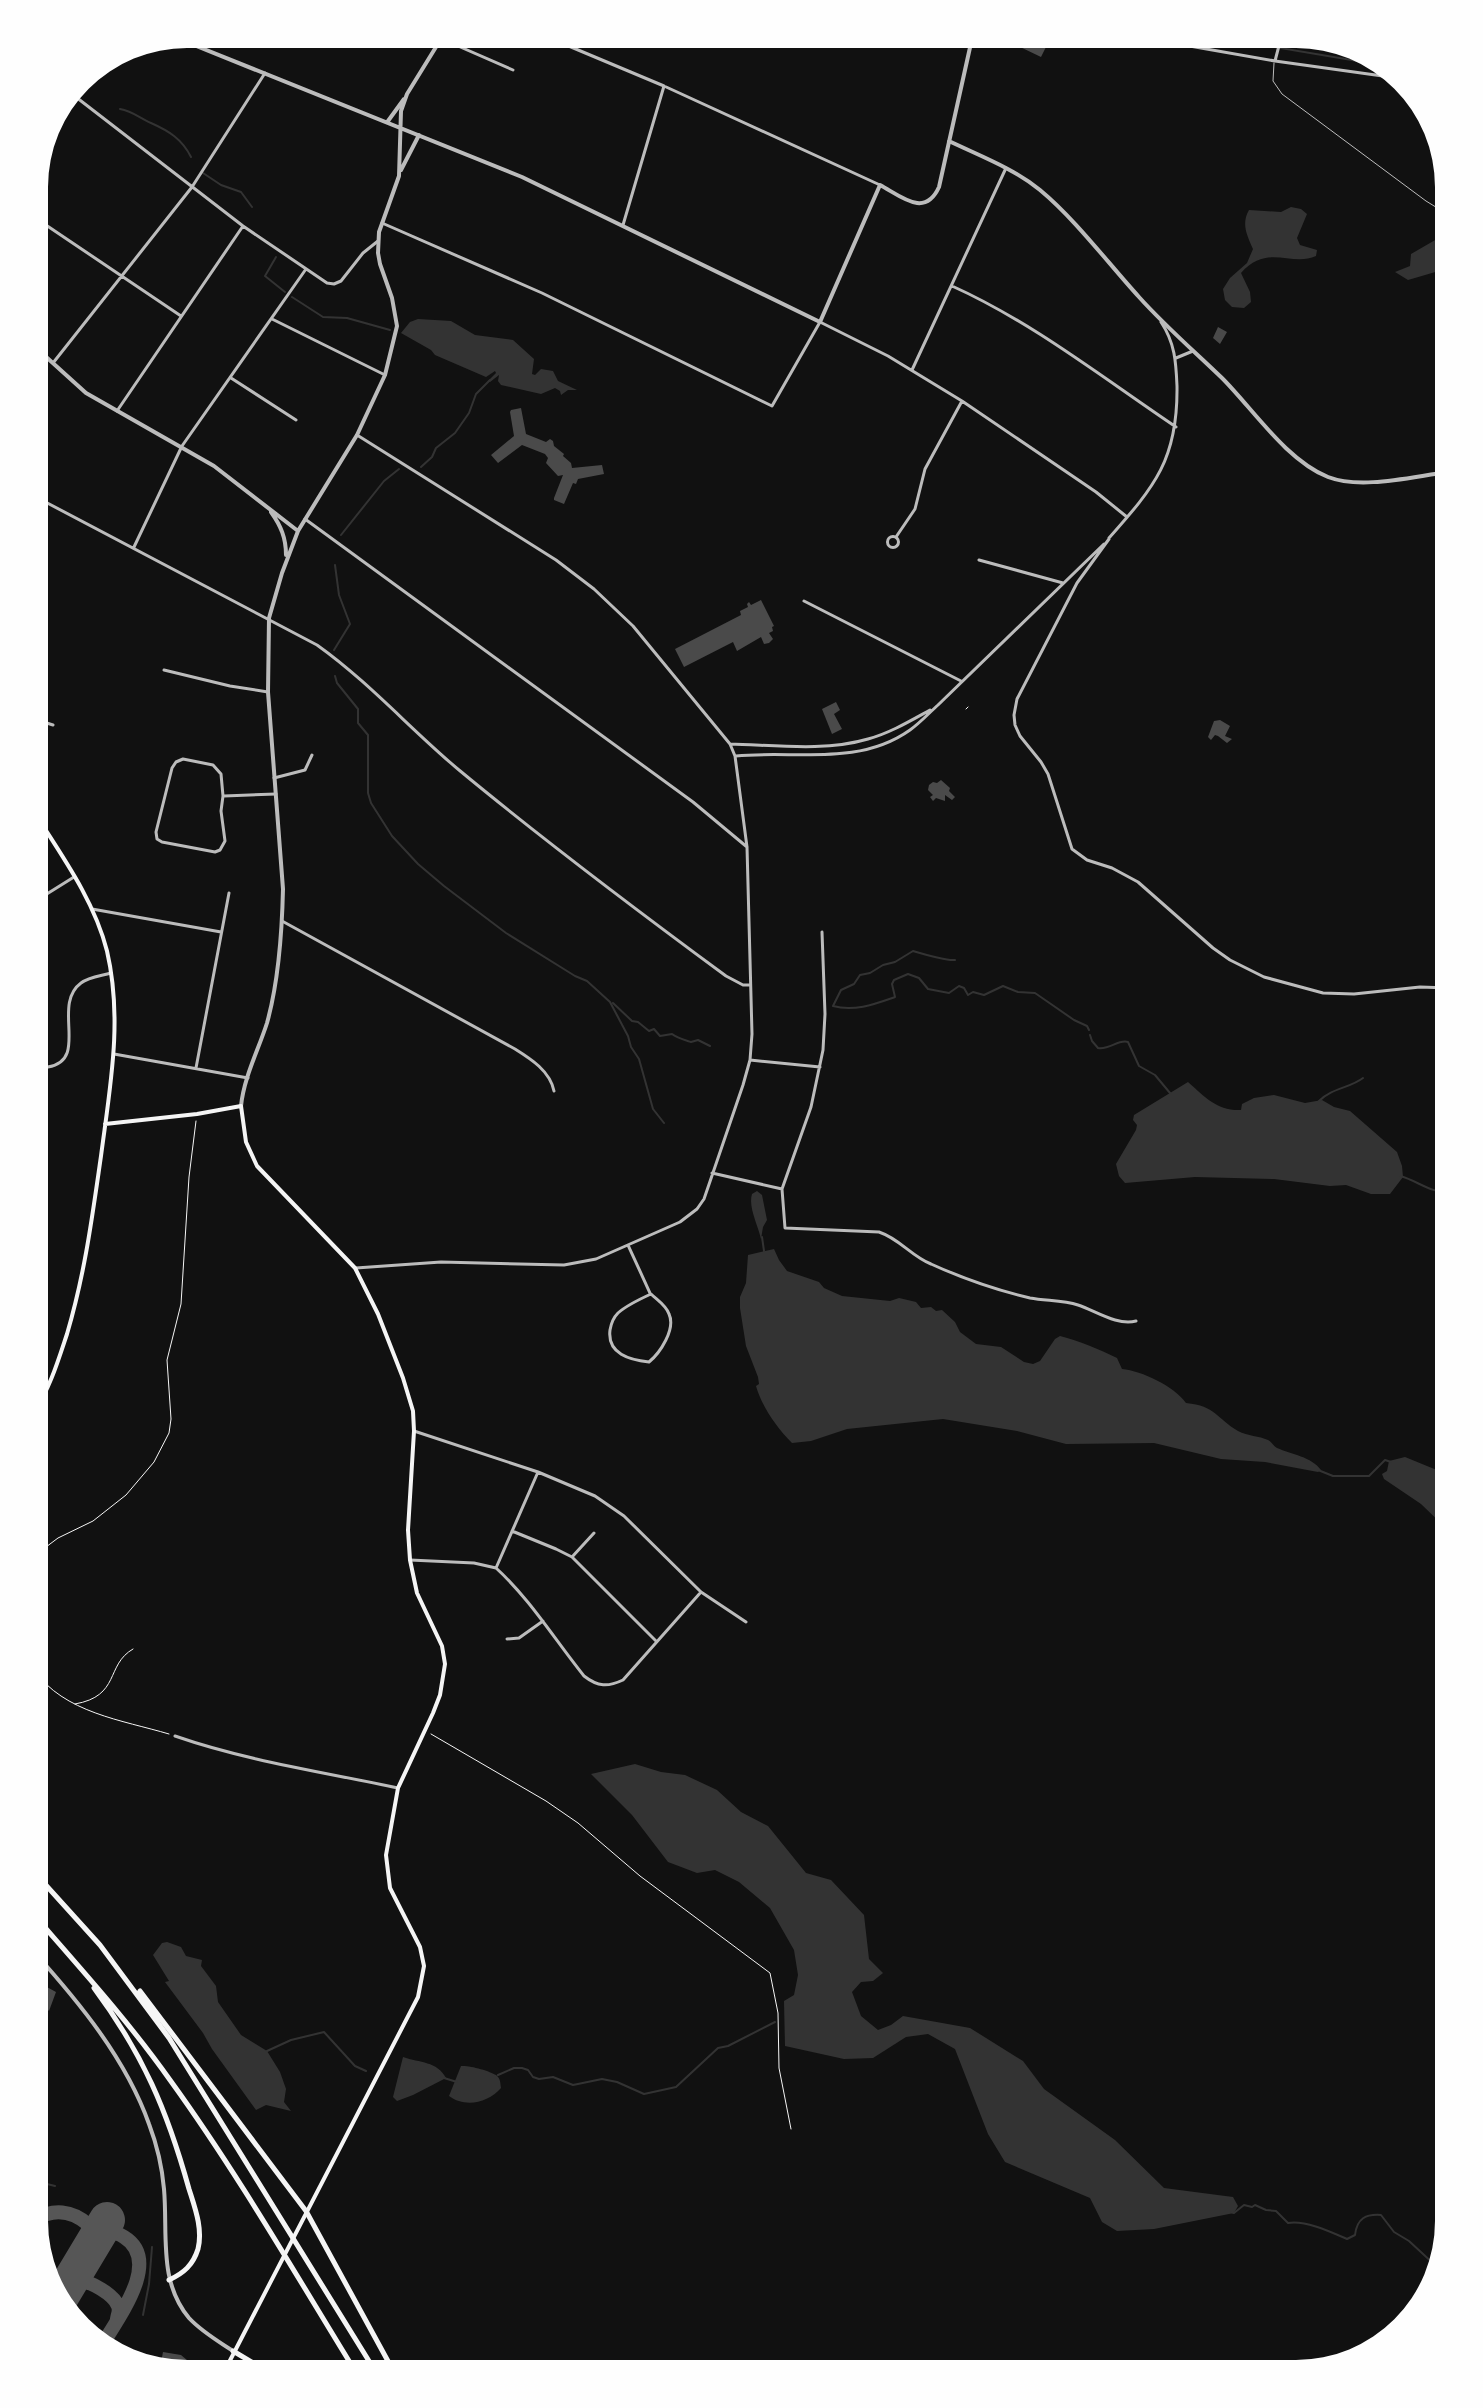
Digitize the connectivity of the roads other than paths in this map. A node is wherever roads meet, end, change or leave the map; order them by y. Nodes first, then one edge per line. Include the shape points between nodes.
1 (202, 48) edge
2 (436, 48) edge
3 (468, 48) edge
4 (573, 48) edge
5 (970, 48) edge
6 (1201, 48) edge
7 (1279, 48) edge
8 (1275, 61) junction
9 (513, 70) dead end
10 (265, 73) junction
11 (1379, 76) edge
12 (664, 86) junction
13 (407, 94) junction
14 (79, 100) edge
15 (388, 122) junction
16 (401, 128) junction
17 (419, 135) junction
18 (949, 141) junction
19 (1006, 168) junction
20 (399, 176) junction
21 (880, 185) junction
22 (192, 187) junction
23 (1435, 207) edge
24 (382, 223) junction
25 (623, 225) junction
26 (243, 226) junction
27 (48, 227) edge
28 (378, 241) junction
29 (306, 268) junction
30 (122, 277) junction
31 (952, 286) junction
32 (1156, 315) junction
33 (181, 316) junction
34 (272, 319) junction
35 (820, 322) junction
36 (1193, 351) junction
37 (1176, 358) junction
38 (48, 359) edge
39 (53, 363) junction
40 (912, 370) junction
41 (385, 375) junction
42 (231, 378) junction
43 (962, 401) junction
44 (117, 412) junction
45 (296, 420) dead end
46 (1176, 427) junction
47 (357, 435) junction
48 (182, 446) junction
49 (1435, 474) edge
50 (48, 503) edge
51 (264, 504) junction
52 (1127, 517) junction
53 (305, 519) junction
54 (298, 531) junction
55 (896, 537) dead end
56 (1109, 539) junction
57 (134, 547) junction
58 (979, 560) dead end
59 (286, 561) junction
60 (1063, 583) junction
61 (804, 601) dead end
62 (269, 618) junction
63 (164, 670) dead end
64 (961, 681) junction
65 (268, 692) junction
66 (938, 705) junction
67 (48, 723) edge
68 (53, 725) dead end
69 (730, 744) junction
70 (312, 755) dead end
71 (735, 756) junction
72 (274, 778) junction
73 (276, 794) junction
74 (223, 796) junction
75 (48, 835) edge
76 (747, 847) junction
77 (74, 877) junction
78 (48, 893) edge
79 (229, 893) dead end
80 (92, 909) junction
81 (282, 921) junction
82 (221, 932) junction
83 (822, 932) dead end
84 (111, 973) junction
85 (751, 985) junction
86 (1435, 988) edge
87 (114, 1054) junction
88 (750, 1060) junction
89 (48, 1067) edge
90 (820, 1067) junction
91 (196, 1068) junction
92 (248, 1078) junction
93 (554, 1091) dead end
94 (241, 1106) junction
95 (105, 1124) junction
96 (712, 1173) junction
97 (782, 1189) junction
98 (628, 1245) junction
99 (355, 1268) junction
100 (651, 1294) junction
101 (1136, 1321) dead end
102 (48, 1385) edge
103 (414, 1431) junction
104 (538, 1472) junction
105 (512, 1531) junction
106 (594, 1533) dead end
107 (572, 1557) junction
108 (410, 1560) junction
109 (496, 1568) junction
110 (701, 1592) junction
111 (543, 1621) junction
112 (746, 1622) dead end
113 (507, 1639) dead end
114 (657, 1641) junction
115 (175, 1736) road end
116 (398, 1788) junction
117 (48, 1886) edge
118 (48, 1932) edge
119 (71, 1959) junction
120 (112, 1961) junction
121 (48, 1969) edge
122 (306, 2211) junction
123 (169, 2280) junction
124 (233, 2351) junction
125 (229, 2360) edge
126 (248, 2360) edge
127 (348, 2360) edge
128 (368, 2360) edge
129 (387, 2360) edge

1 - 10 street
2 - 13 street
3 - 9 street
4 - 12 street
5 - 18 street
6 - 8 street
7 - 8 street
8 - 11 street
8 - 23 lane via 1273,81 1282,94
10 - 15 street
10 - 22 street
12 - 21 street
12 - 25 street
13 - 15 street
13 - 16 street
14 - 22 street
15 - 16 street
16 - 17 street
16 - 20 street
17 - 20 street
17 - 25 street
18 - 19 street
18 - 21 street via 929,202 922,204
19 - 31 street
19 - 32 street via 1041,191
20 - 24 street
21 - 35 street
22 - 26 street
22 - 30 street
24 - 28 street
24 - 35 street via 542,293 772,406
25 - 35 street
26 - 29 street
26 - 33 street
27 - 30 street
28 - 29 street via 334,284
28 - 41 street via 380,264 397,312
29 - 34 street
30 - 33 street
30 - 39 street
31 - 40 street
31 - 46 street via 1029,328
32 - 36 street
32 - 37 street
33 - 44 street
34 - 41 street
34 - 42 street
35 - 40 street
36 - 37 street
36 - 49 street via 1277,438 1329,477 1369,482
37 - 46 street
38 - 39 street
39 - 44 street
40 - 43 street
41 - 47 street
42 - 45 street
42 - 48 street
43 - 52 street
43 - 55 street via 925,469 915,509
44 - 48 street
46 - 52 street via 1160,473
47 - 53 street
47 - 69 street via 594,589 643,637
48 - 51 street
48 - 57 street
50 - 57 street
51 - 54 street
51 - 59 street via 279,522
52 - 56 street
53 - 54 street
53 - 76 street
54 - 59 street
56 - 60 street
56 - 86 street via 1077,583 1017,699 1014,715 1020,736 1048,774 1072,849 1138,882 1213,948 1264,977 1340,994
57 - 62 street
58 - 60 street
59 - 62 street
60 - 64 street
61 - 64 street
62 - 65 street
62 - 85 street via 333,656 447,760 592,877 726,976
63 - 65 street
64 - 66 street
65 - 72 street
66 - 69 street via 908,723 850,743
66 - 71 street via 910,730 873,748 833,755
67 - 68 street
69 - 71 street
70 - 72 street via 305,770
71 - 76 street
72 - 73 street
73 - 74 street
73 - 81 street
74 - 74 street via 218,768 176,762 157,839 220,850 225,841
75 - 77 main road
76 - 85 street
77 - 78 street
77 - 80 main road
79 - 82 street
80 - 82 street
80 - 84 main road
81 - 92 street via 274,993
81 - 93 street via 515,1049 539,1066
82 - 91 street
83 - 90 street
84 - 87 main road
84 - 89 street via 80,983 69,1000 68,1055
85 - 88 street
87 - 91 street
87 - 95 main road
88 - 90 street
88 - 96 street
90 - 97 street
91 - 92 street
92 - 94 street
94 - 95 main road
94 - 99 main road via 246,1142 257,1166
95 - 102 main road via 80,1288
96 - 97 street
96 - 98 street via 704,1199 689,1217
97 - 101 street via 785,1228 879,1232 928,1263 996,1288 1069,1302 1126,1323
98 - 99 street via 564,1265 453,1261
98 - 100 street
99 - 103 main road via 403,1378
100 - 100 street via 616,1315 610,1326 612,1346 628,1359 649,1362 671,1325 665,1307
103 - 104 street
103 - 108 main road
104 - 105 street
104 - 110 street via 611,1506
105 - 107 street
105 - 109 street
106 - 107 street
107 - 114 street
108 - 109 street
108 - 116 main road via 445,1664 440,1695
109 - 111 street
110 - 112 street
110 - 114 street
111 - 113 street via 519,1638
111 - 114 street via 584,1676 601,1686 623,1680
115 - 116 street via 242,1757
116 - 122 main road via 387,1872 397,1905 420,1947 424,1966 418,1997
117 - 120 highway
118 - 119 highway
119 - 123 highway via 140,2056 183,2168 200,2239 191,2264
119 - 127 highway via 169,2078
120 - 122 highway via 157,2012
120 - 128 highway via 180,2054
121 - 123 street via 99,2031 148,2119 163,2174
122 - 124 main road
122 - 129 highway
123 - 124 street via 189,2318
124 - 125 main road
124 - 126 highway

